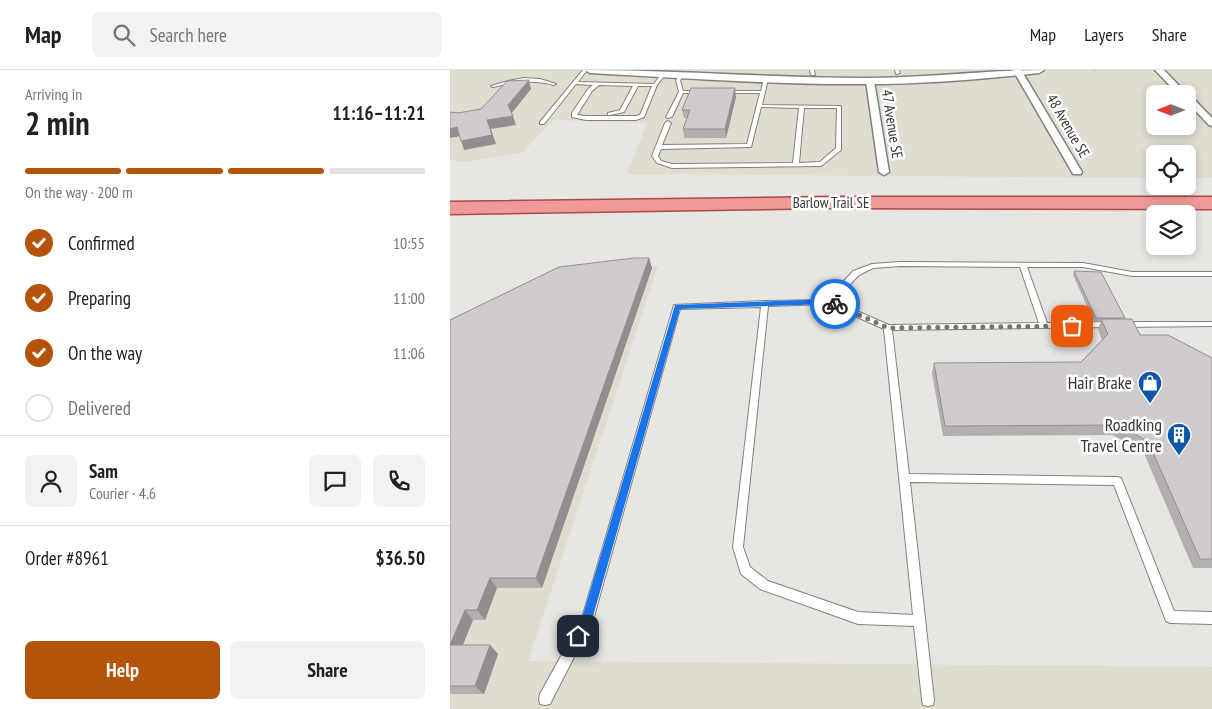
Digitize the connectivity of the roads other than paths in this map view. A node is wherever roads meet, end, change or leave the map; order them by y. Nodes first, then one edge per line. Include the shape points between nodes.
1 (584, 70) edge
2 (590, 70) edge
3 (725, 70) edge
4 (948, 70) edge
5 (1039, 70) edge
6 (1159, 70) edge
7 (1018, 71) edge
8 (813, 72) edge
9 (897, 72) edge
10 (664, 74) junction
11 (683, 75) junction
12 (768, 76) junction
13 (870, 81) junction
14 (574, 83) junction
15 (554, 84) dead end
16 (597, 84) junction
17 (636, 85) junction
18 (655, 85) junction
19 (1174, 85) edge
20 (493, 86) dead end
21 (681, 92) junction
22 (708, 92) edge
23 (717, 92) edge
24 (763, 92) junction
25 (759, 106) junction
26 (1196, 106) edge
27 (802, 107) junction
28 (575, 111) junction
29 (642, 116) joint
30 (542, 123) dead end
31 (1212, 123) edge
32 (659, 147) junction
33 (796, 165) junction
34 (884, 172) dead end
35 (1077, 172) dead end
36 (1212, 189) edge
37 (492, 190) dead end
38 (1212, 203) edge
39 (450, 208) edge
40 (1023, 265) junction
41 (1212, 274) edge
42 (829, 302) junction
43 (765, 303) junction
44 (1212, 324) edge
45 (1044, 326) junction
46 (888, 328) junction
47 (904, 478) junction
48 (1212, 618) edge
49 (920, 621) junction
50 (545, 699) dead end
51 (928, 700) dead end

1 - 14 lane
2 - 10 street
3 - 12 street
4 - 9 street
5 - 7 street
6 - 19 street
7 - 13 street
7 - 35 street, 48 Avenue SE
8 - 9 street
8 - 12 street
10 - 11 street
10 - 18 lane
11 - 12 street
11 - 21 lane via 678,80
12 - 13 street
12 - 24 lane
13 - 34 street, 47 Avenue SE
14 - 16 lane
14 - 30 lane
15 - 20 lane via 547,80 508,81
16 - 17 lane
16 - 28 lane
17 - 18 lane
17 - 28 lane via 618,113 586,115
18 - 29 lane
21 - 22 lane
21 - 32 lane
23 - 24 lane
24 - 25 lane
25 - 27 lane
25 - 32 lane via 749,146
26 - 31 street
27 - 33 lane
27 - 33 lane via 839,107 839,149 821,164
28 - 29 lane via 574,116 586,118
32 - 33 lane via 655,156 659,162 672,166
36 - 37 main road, Barlow Trail SE
38 - 39 main road, Barlow Trail SE
40 - 41 lane via 1083,265 1132,274
40 - 42 lane via 872,266 856,273
40 - 45 lane
42 - 43 lane
42 - 46 lane
43 - 49 lane via 738,547 744,570 764,585 858,618
43 - 50 lane via 678,307 587,620
44 - 45 lane
45 - 46 lane
46 - 47 lane
47 - 48 lane via 1117,481 1170,618
47 - 49 lane
49 - 51 lane

